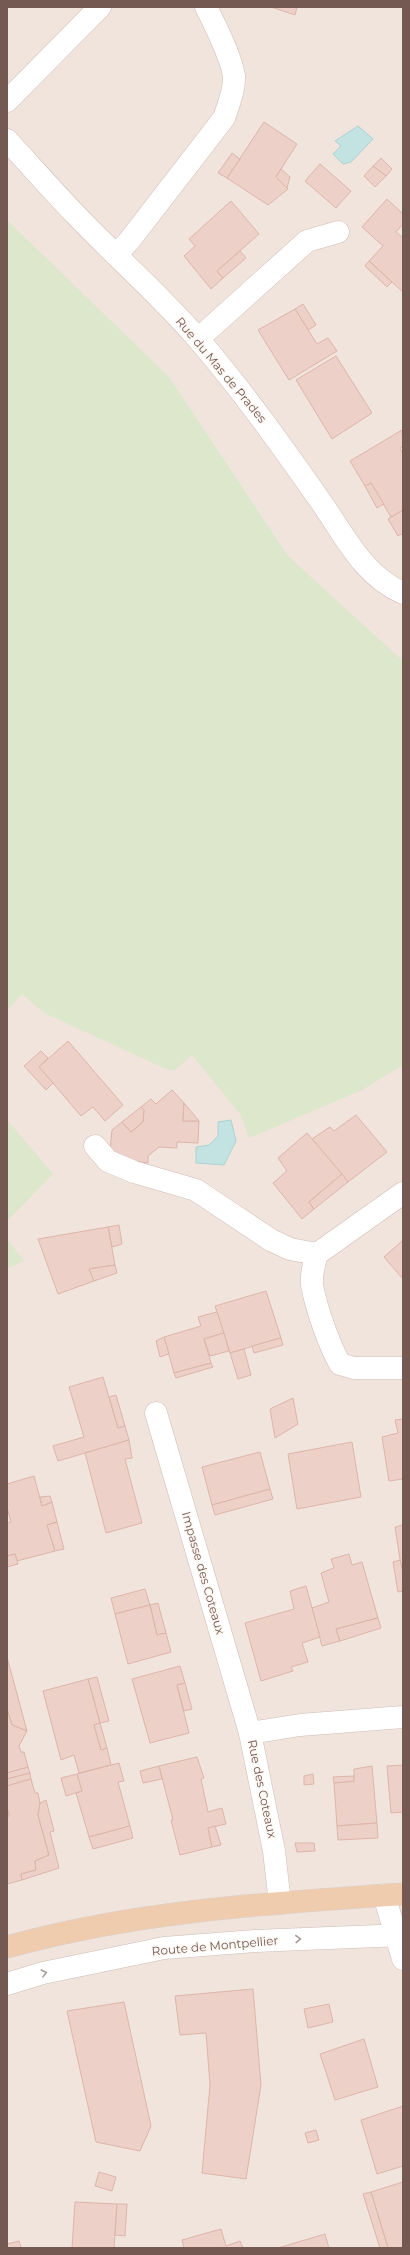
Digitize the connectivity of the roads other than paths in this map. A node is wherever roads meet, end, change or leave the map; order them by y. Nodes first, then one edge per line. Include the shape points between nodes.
1 (100, 7) edge
2 (206, 7) edge
3 (7, 101) edge
4 (7, 140) edge
5 (338, 232) dead end
6 (116, 255) junction
7 (198, 339) junction
8 (403, 593) edge
9 (95, 1146) dead end
10 (403, 1193) edge
11 (317, 1254) junction
12 (403, 1368) edge
13 (156, 1412) dead end
14 (403, 1717) edge
15 (250, 1733) junction
16 (393, 1894) edge
17 (280, 1903) junction
18 (399, 1935) edge
19 (7, 1947) edge
20 (403, 1959) edge
21 (7, 1984) edge

1 - 3 street
2 - 6 street via 217,28 234,76 230,102 224,118
4 - 6 street, Rue du Mas de Prades
5 - 7 street via 307,241
6 - 7 street, Rue du Mas de Prades
7 - 8 street, Rue du Mas de Prades via 266,425 321,501 347,544 372,572
9 - 11 street via 108,1161 134,1172 196,1190 271,1240 290,1249
10 - 11 street
11 - 12 street via 312,1284 332,1351 340,1364 354,1368
13 - 15 street, Impasse des Coteaux
14 - 15 street, Rue des Coteaux via 300,1724
15 - 17 street, Rue des Coteaux via 274,1851
16 - 17 main road
16 - 18 street
17 - 19 main road via 168,1914 47,1936
18 - 20 street
21 -> 18 street, Route de Montpellier via 43,1973 164,1948

